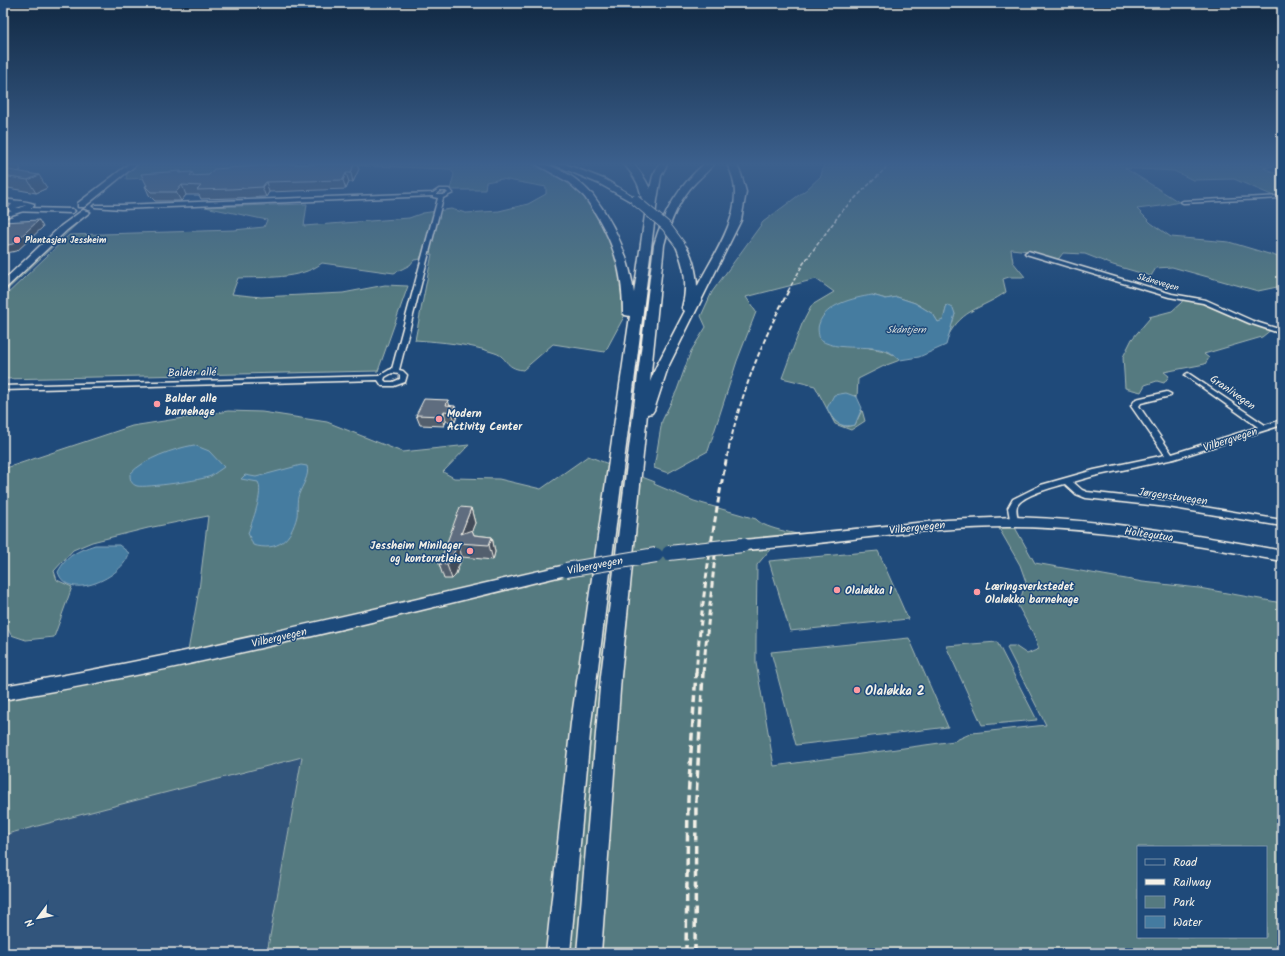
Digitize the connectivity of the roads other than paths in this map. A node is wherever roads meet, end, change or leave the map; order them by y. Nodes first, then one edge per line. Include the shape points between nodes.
1 (12, 208) joint
2 (20, 209) edge
3 (20, 209) edge
4 (51, 209) edge
5 (59, 209) edge
6 (83, 209) junction
7 (90, 209) edge
8 (438, 209) edge
9 (599, 209) edge
10 (645, 209) edge
11 (647, 209) edge
12 (651, 209) edge
13 (672, 209) edge
14 (738, 209) edge
15 (3, 215) edge
16 (649, 219) junction
17 (64, 228) junction
18 (682, 246) joint
19 (1028, 253) dead end
20 (3, 286) edge
21 (687, 319) junction
22 (1282, 332) edge
23 (395, 371) junction
24 (628, 374) junction
25 (1188, 375) dead end
26 (381, 378) junction
27 (3, 388) edge
28 (1167, 394) dead end
29 (1282, 422) edge
30 (1265, 428) junction
31 (636, 442) junction
32 (1174, 456) junction
33 (1066, 480) junction
34 (1014, 522) junction
35 (1282, 524) edge
36 (1282, 556) edge
37 (3, 693) edge
38 (558, 953) edge
39 (589, 953) edge

1 - 2 street via 14,211
1 - 15 street
3 - 15 street
4 - 6 street
5 - 6 street
6 - 7 street
6 - 17 main road
6 - 17 main road
8 - 23 street
9 - 24 highway via 619,250 625,271 629,321 624,366
10 - 18 highway, bridge via 663,223
11 - 16 highway
12 - 16 highway
13 - 31 highway via 661,237
14 - 21 highway via 736,220
16 - 24 highway
17 - 20 main road
18 - 21 highway via 691,276
19 - 22 street, Skånevegen via 1171,296 1210,303 1251,322
21 - 31 highway via 662,367 650,400 643,436
23 - 26 street via 384,374
23 - 26 street via 403,374 404,378 400,382 386,385
24 - 38 highway via 583,709
25 - 30 street, Granlivegen
26 - 27 street, Balder allé
28 - 32 street via 1139,401 1135,405 1136,410
29 - 30 street, Vilbergvegen
30 - 32 street, Vilbergvegen
31 - 39 highway via 611,676
32 - 33 street, Vilbergvegen
33 - 34 street, Vilbergvegen via 1030,492 1016,501 1012,508
33 - 35 street, Jørgenstuvegen via 1086,495 1168,504
34 - 36 main road, Holtegutua via 1134,532
34 - 37 main road, Vilbergvegen, bridge via 950,524 744,544 566,570 176,661

